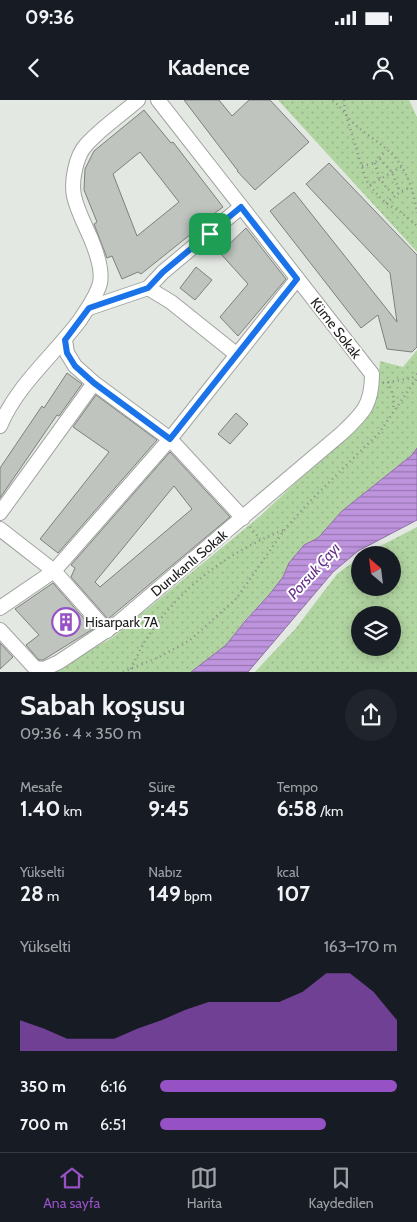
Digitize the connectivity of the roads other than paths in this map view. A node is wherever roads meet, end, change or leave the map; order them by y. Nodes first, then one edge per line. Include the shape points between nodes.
1 (138, 100) edge
2 (158, 100) edge
3 (241, 207) junction
4 (297, 279) junction
5 (148, 288) junction
6 (89, 308) junction
7 (65, 340) junction
8 (236, 354) junction
9 (94, 383) junction
10 (0, 426) edge
11 (170, 439) junction
12 (0, 513) edge
13 (243, 518) junction
14 (0, 529) edge
15 (54, 571) junction
16 (0, 608) edge
17 (0, 630) edge
18 (106, 631) junction

1 - 6 street via 85,146 76,164 74,195 100,269 100,283
2 - 3 street, Küme Sokak
3 - 4 street, Küme Sokak
3 - 5 street
4 - 8 street
4 - 13 street, Küme Sokak via 372,374 372,388 364,412
5 - 6 street
5 - 8 street via 171,302
6 - 7 street
7 - 9 street via 67,353 75,366
7 - 10 street via 15,399
8 - 11 street
9 - 11 street
9 - 12 street
11 - 13 street
11 - 15 street
13 - 18 street, Durukanlı Sokak
14 - 15 street
15 - 16 street
15 - 18 street
17 - 18 street, Durukanlı Sokak via 35,668 44,669

